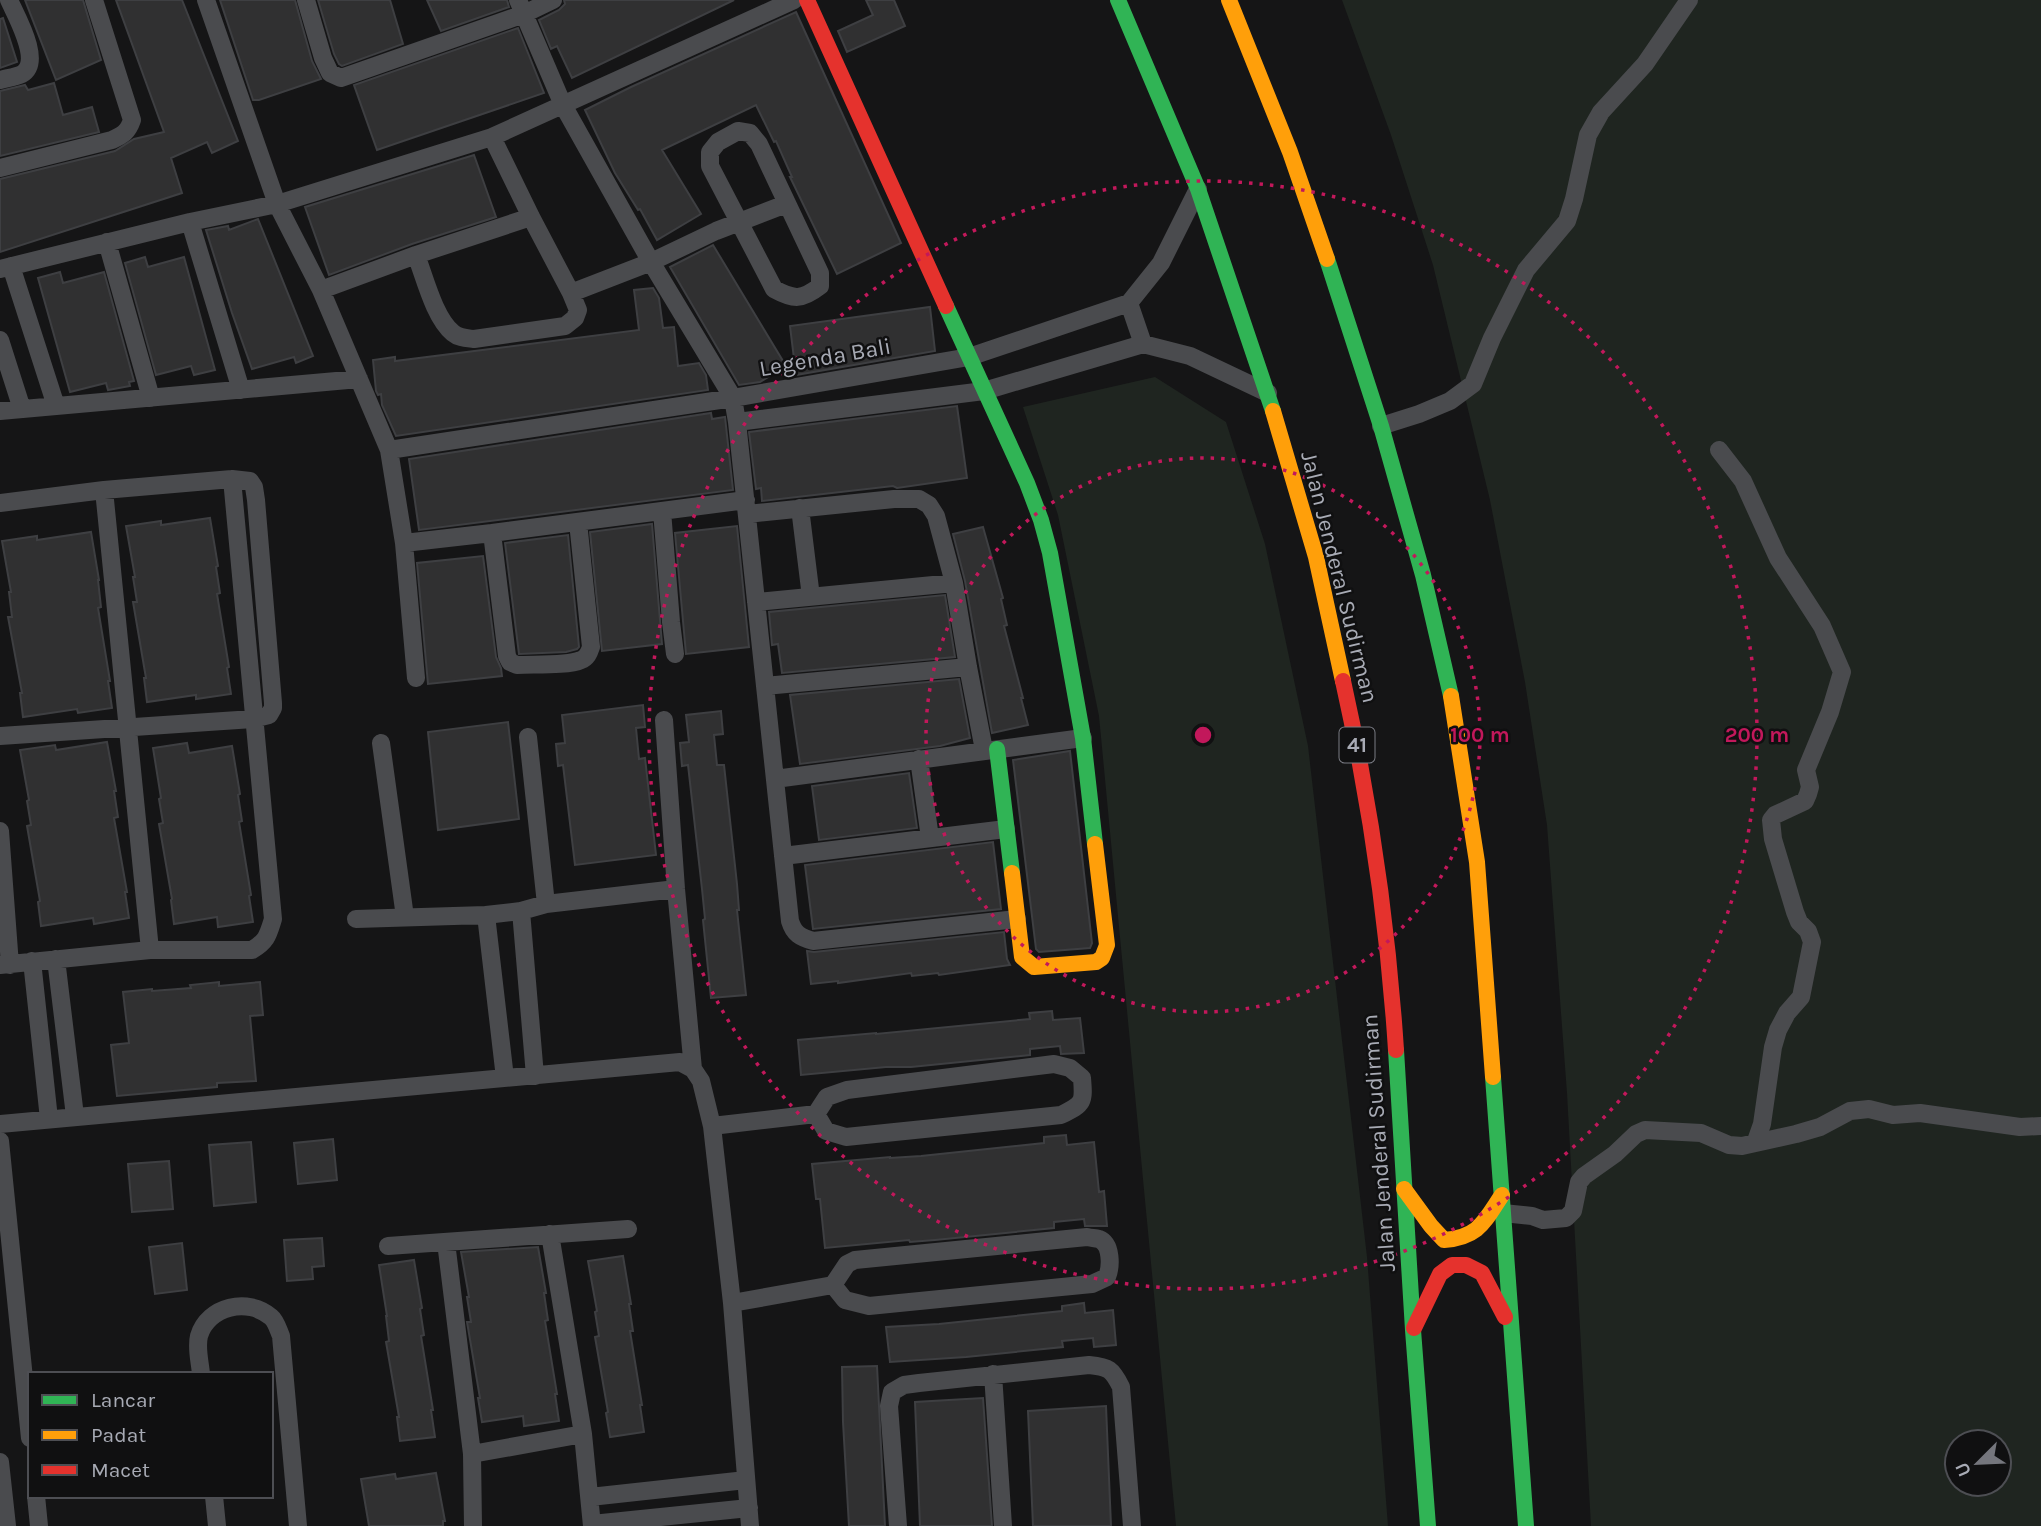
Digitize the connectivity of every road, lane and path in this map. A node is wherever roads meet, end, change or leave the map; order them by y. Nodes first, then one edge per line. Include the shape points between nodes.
1 (9, 0) edge
2 (94, 0) edge
3 (206, 0) edge
4 (306, 0) edge
5 (553, 0) edge
6 (794, 0) edge
7 (807, 0) edge
8 (1118, 0) edge
9 (1229, 0) edge
10 (1689, 0) edge
11 (521, 7) edge
12 (0, 80) edge
13 (563, 104) junction
14 (492, 137) junction
15 (0, 168) edge
16 (1198, 188) junction
17 (276, 204) junction
18 (786, 204) junction
19 (531, 217) junction
20 (190, 222) junction
21 (740, 223) junction
22 (107, 243) junction
23 (416, 255) junction
24 (651, 262) junction
25 (6, 267) edge
26 (321, 290) junction
27 (571, 293) junction
28 (1129, 303) junction
29 (0, 340) edge
30 (1143, 344) junction
31 (970, 357) junction
32 (359, 379) junction
33 (242, 390) junction
34 (984, 391) junction
35 (1268, 393) junction
36 (150, 398) junction
37 (733, 398) junction
38 (56, 406) junction
39 (22, 409) junction
40 (0, 411) edge
41 (737, 422) junction
42 (1381, 426) junction
43 (389, 450) junction
44 (1718, 450) dead end
45 (104, 490) junction
46 (0, 503) edge
47 (746, 507) junction
48 (800, 508) junction
49 (662, 511) junction
50 (578, 522) junction
51 (492, 533) junction
52 (404, 543) junction
53 (954, 583) junction
54 (811, 597) junction
55 (756, 602) junction
56 (675, 654) dead end
57 (968, 667) junction
58 (416, 678) dead end
59 (765, 686) junction
60 (253, 719) junction
61 (664, 720) dead end
62 (128, 727) junction
63 (0, 736) edge
64 (528, 737) dead end
65 (1083, 738) junction
66 (381, 743) dead end
67 (990, 750) junction
68 (919, 760) junction
69 (775, 779) junction
70 (1006, 829) junction
71 (0, 831) edge
72 (930, 838) junction
73 (783, 856) junction
74 (676, 889) junction
75 (546, 904) junction
76 (522, 911) junction
77 (486, 915) junction
78 (405, 917) junction
79 (356, 919) dead end
80 (1017, 919) junction
81 (150, 950) junction
82 (56, 959) junction
83 (32, 961) junction
84 (5, 965) edge
85 (693, 1069) junction
86 (535, 1076) junction
87 (505, 1078) junction
88 (816, 1114) junction
89 (75, 1116) junction
90 (49, 1119) junction
91 (0, 1124) edge
92 (712, 1126) junction
93 (2041, 1126) edge
94 (0, 1141) edge
95 (1756, 1141) junction
96 (1404, 1189) junction
97 (1502, 1195) junction
98 (1503, 1213) junction
99 (628, 1229) dead end
100 (550, 1234) junction
101 (446, 1241) junction
102 (388, 1246) dead end
103 (833, 1285) junction
104 (732, 1303) junction
105 (1413, 1330) junction
106 (1512, 1330) junction
107 (201, 1372) edge
108 (993, 1374) junction
109 (28, 1418) edge
110 (583, 1434) junction
111 (472, 1454) junction
112 (0, 1462) edge
113 (746, 1480) junction
114 (590, 1497) junction
115 (36, 1498) edge
116 (214, 1498) edge
117 (749, 1517) edge
118 (592, 1525) edge
119 (7, 1526) edge
120 (38, 1526) edge
121 (217, 1526) edge
122 (298, 1526) edge
123 (473, 1526) edge
124 (898, 1526) edge
125 (1003, 1526) edge
126 (1132, 1526) edge
127 (1428, 1526) edge
128 (1526, 1526) edge

1 - 12 street via 31,52 24,74
2 - 15 street via 132,120 129,130 112,140
3 - 17 street
4 - 11 street via 323,58 330,73 341,78
5 - 11 street
6 - 13 street
7 - 31 main road
8 - 16 main road, Jalan Jenderal Sudirman / 41
9 - 42 main road via 1290,152
10 - 42 street via 1646,64 1601,112 1588,135 1567,221 1526,270 1473,384 1450,401
11 - 13 street
13 - 14 street
13 - 24 street
14 - 17 street
14 - 19 street
16 - 28 street via 1161,263
16 - 35 main road, Jalan Jenderal Sudirman / 41
17 - 20 street
17 - 26 street
18 - 21 street
18 - 21 street via 759,144 750,133 738,131 710,152 710,166
18 - 21 street via 820,273 820,286 809,294 796,298 774,289
19 - 23 street
19 - 27 street
20 - 22 street
20 - 33 street
21 - 24 street
22 - 25 street
22 - 36 street
23 - 26 street
23 - 27 street via 442,320 463,338 565,326 578,310
24 - 27 street
24 - 37 street
25 - 38 street
26 - 32 street
28 - 30 street
28 - 31 street, Legenda Bali
29 - 39 street
30 - 34 street
30 - 35 street via 1190,356
31 - 34 main road
31 - 37 street, Legenda Bali
32 - 33 street
32 - 43 street
33 - 36 street
34 - 41 street
34 - 65 main road via 1041,520
35 - 96 main road, Jalan Jenderal Sudirman / 41 via 1317,557 1356,734 1393,1003
36 - 38 street
37 - 41 street
37 - 43 street, Legenda Bali
38 - 39 street
39 - 40 street
41 - 47 street
42 - 97 main road via 1423,575 1455,714 1477,862
43 - 52 street
44 - 95 street via 1743,481 1778,558 1822,626 1842,672 1806,771 1810,786 1805,801 1771,820 1795,912 1812,942 1801,997 1778,1030
45 - 46 street
45 - 60 street via 232,479
45 - 62 street
47 - 48 street
47 - 49 street
47 - 55 street
48 - 53 street via 919,499 936,516
48 - 54 street
49 - 50 street
49 - 56 street
50 - 51 street
50 - 51 street via 591,648 583,660 573,663 510,662 504,646
51 - 52 street
52 - 58 street
53 - 54 street
53 - 57 street
54 - 55 street
55 - 59 street
57 - 59 street
57 - 67 street
59 - 69 street
60 - 62 street
60 - 81 street via 273,919 267,936 252,950
61 - 74 street
62 - 63 street
62 - 81 street
64 - 75 street
65 - 67 street
65 - 80 main road via 1105,953 1096,962 1034,967 1022,957
66 - 78 street
67 - 68 street
67 - 70 main road
68 - 69 street
68 - 72 street
69 - 73 street
70 - 72 street
70 - 80 main road
71 - 84 street
72 - 73 street
73 - 80 street via 793,930 813,941
74 - 75 street
74 - 85 street
75 - 76 street
76 - 77 street
76 - 86 street
77 - 78 street
77 - 87 street
78 - 79 street
81 - 82 street
82 - 83 street
82 - 89 street
83 - 84 street
83 - 90 street
85 - 86 street via 680,1062
85 - 92 street via 701,1081
86 - 87 street
87 - 89 street
88 - 88 street via 827,1097 847,1090 1054,1064 1070,1068 1082,1079 1083,1097 1077,1108 1061,1115 846,1137 826,1131
88 - 92 street
89 - 90 street
90 - 91 street
92 - 104 street
93 - 95 street via 1860,1109 1819,1127
94 - 109 street
95 - 98 street via 1729,1145 1701,1133 1641,1132 1584,1176 1573,1211 1566,1218 1542,1220
96 - 97 main road via 1444,1240 1477,1232
96 - 105 main road, Jalan Jenderal Sudirman / 41
97 - 98 main road
98 - 106 main road
99 - 100 street
100 - 101 street
100 - 110 street
101 - 102 street
101 - 111 street
103 - 103 street via 855,1260 1087,1237 1105,1243 1110,1270 1107,1277 1092,1284 869,1307 845,1300
103 - 104 street
104 - 113 street
105 - 106 main road via 1440,1274 1452,1265 1466,1265 1482,1273
105 - 127 main road, Jalan Jenderal Sudirman / 41
106 - 128 main road
107 - 122 street via 199,1335 221,1310 248,1306 276,1323 281,1335
108 - 124 street via 904,1385 892,1392 889,1406
108 - 125 street
108 - 126 street via 1089,1365 1106,1367 1115,1374 1121,1387
110 - 111 street
110 - 114 street
111 - 123 street
112 - 119 street
113 - 114 street
113 - 117 street
114 - 118 street
115 - 120 street
116 - 121 street
117 - 118 street

